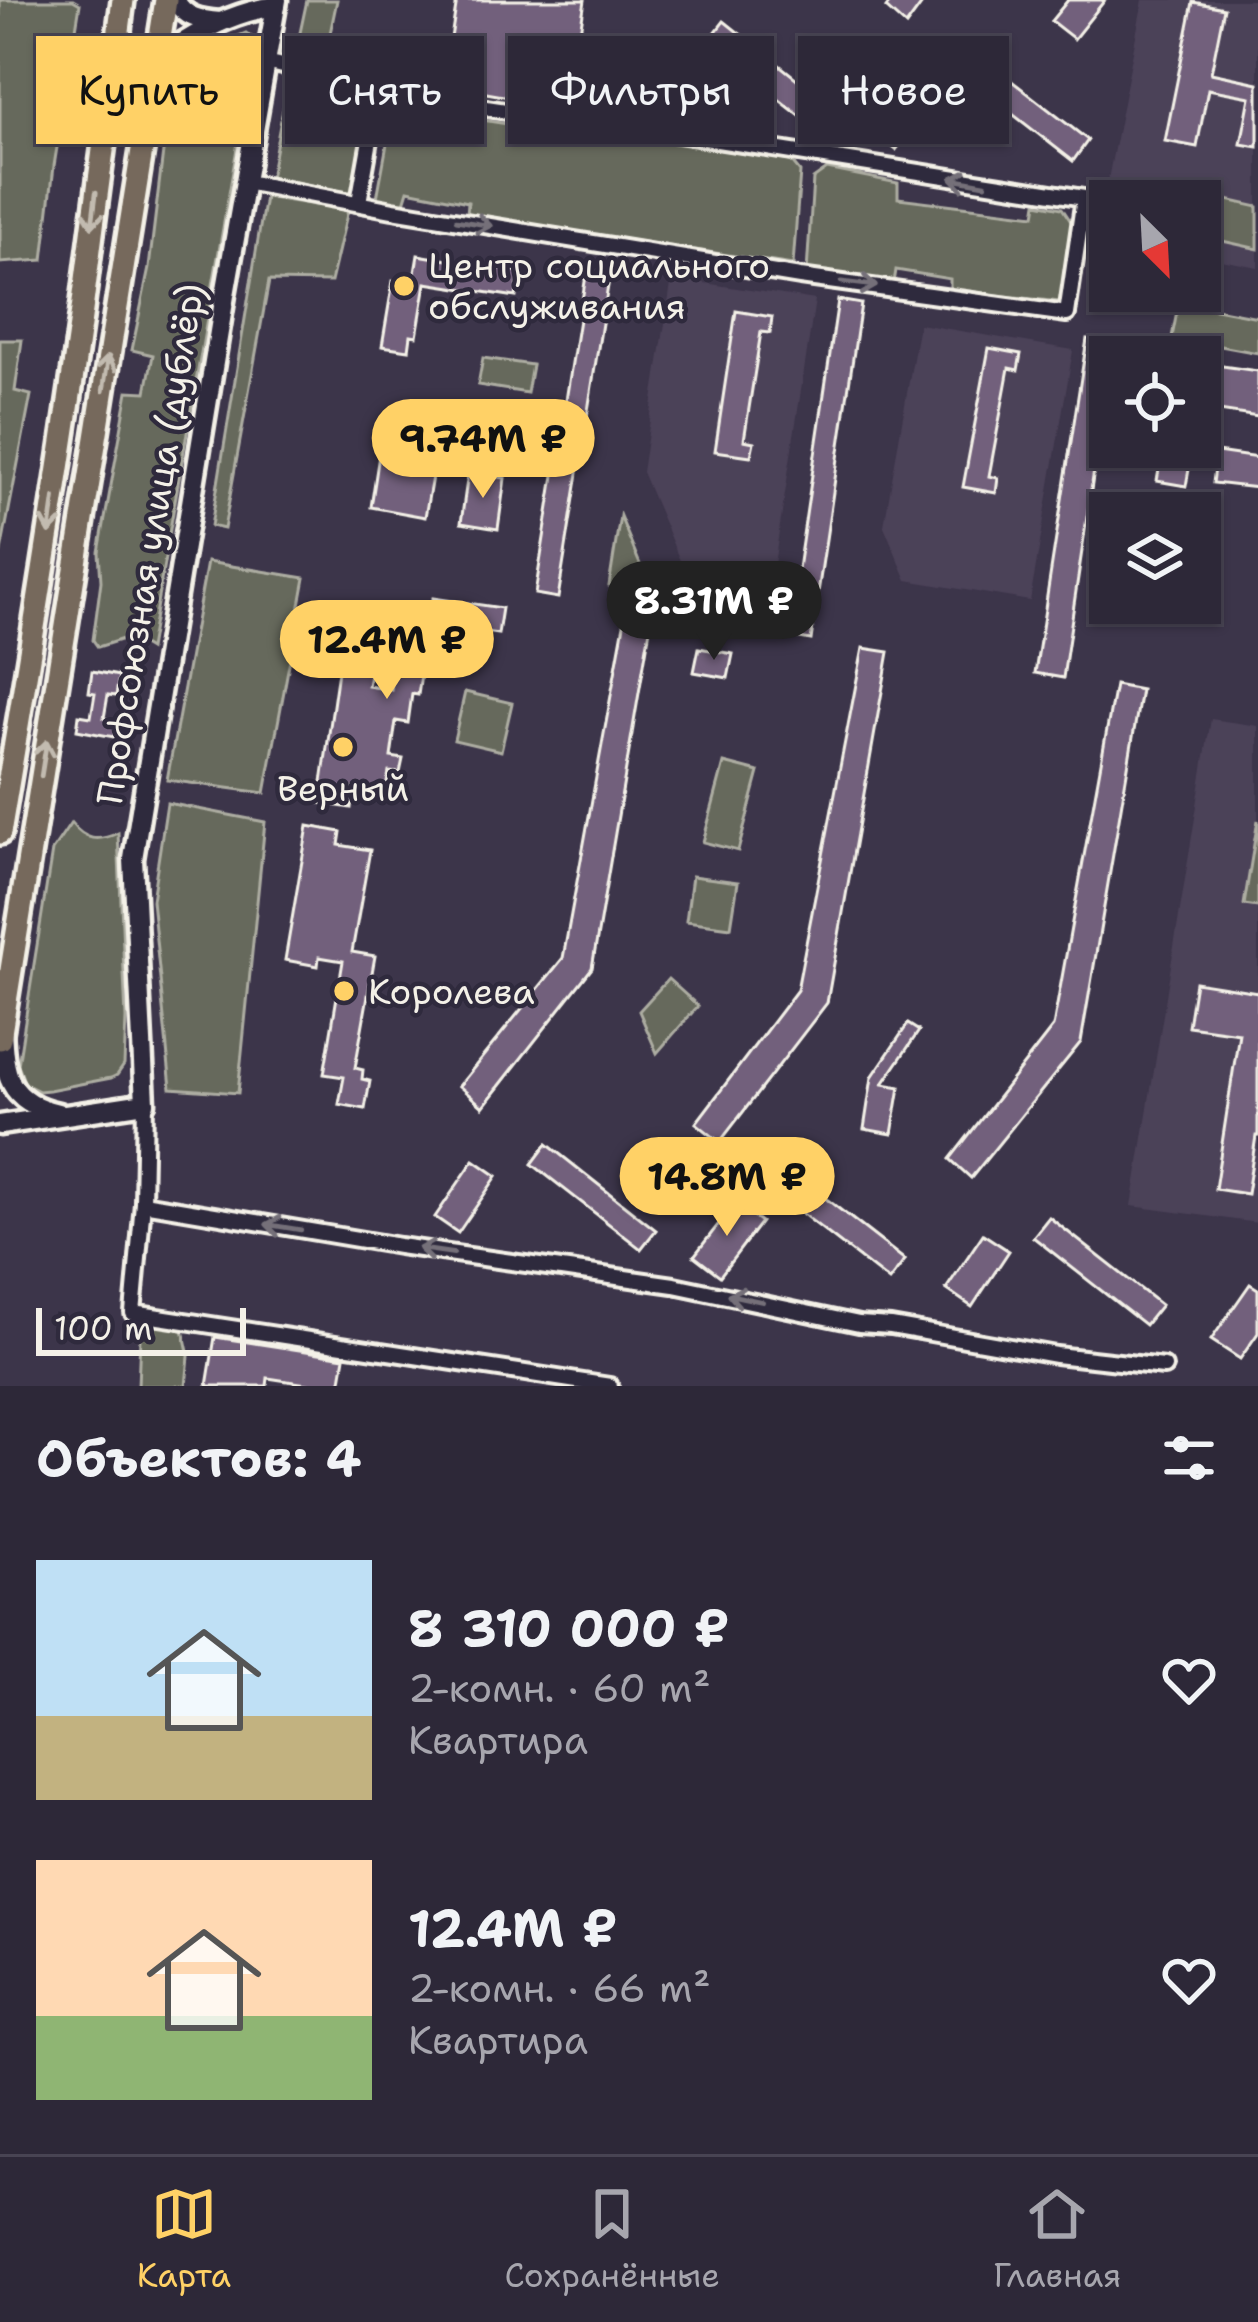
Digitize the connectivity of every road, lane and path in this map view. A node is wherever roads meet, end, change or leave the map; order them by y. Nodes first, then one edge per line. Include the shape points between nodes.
1 (123, 0) edge
2 (170, 0) edge
3 (277, 3) edge
4 (224, 22) junction
5 (119, 29) junction
6 (118, 36) edge
7 (121, 36) edge
8 (162, 36) edge
9 (193, 36) edge
10 (266, 62) junction
11 (285, 67) edge
12 (484, 105) edge
13 (102, 144) edge
14 (144, 144) edge
15 (369, 144) edge
16 (245, 182) junction
17 (358, 202) junction
18 (0, 833) edge
19 (1, 1034) edge
20 (145, 1103) junction
21 (63, 1114) junction
22 (0, 1125) edge
23 (143, 1203) junction
24 (1164, 1367) dead end
25 (610, 1386) edge

1 - 5 main road
2 - 4 street via 197,20
2 - 8 main road
3 - 4 street
3 - 10 street, Профсоюзная улица (дублёр)
4 - 9 street
5 - 6 main road
5 - 7 street
10 - 11 street
10 - 16 street, Профсоюзная улица (дублёр)
17 -> 12 street via 1067,314 1084,198
13 -> 18 main road
19 -> 14 main road
15 - 17 street
16 - 17 street
16 - 20 street, Профсоюзная улица (дублёр) via 133,860
19 - 21 street via 16,1092
20 - 21 street
20 - 23 street
21 - 22 street
24 -> 23 street
23 - 25 street via 133,1313

